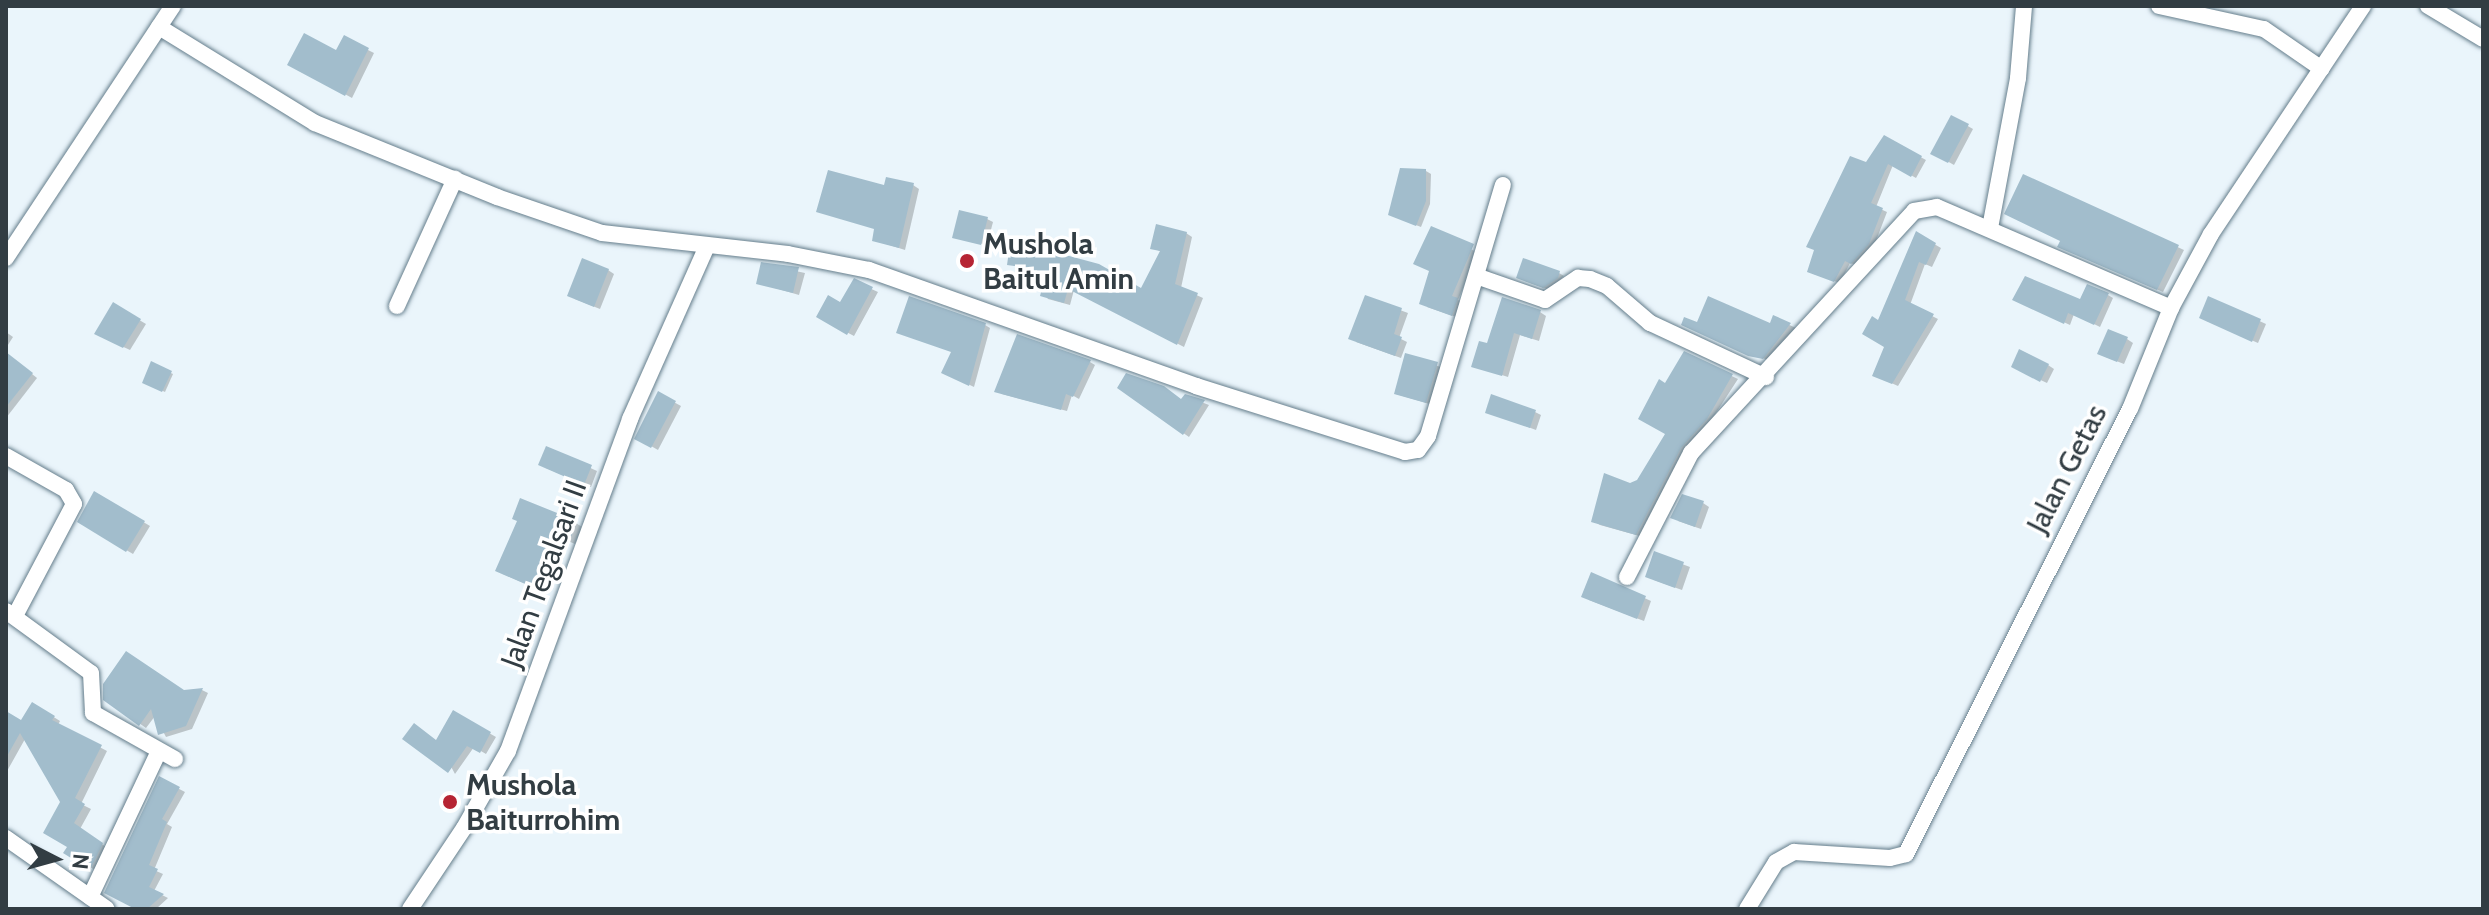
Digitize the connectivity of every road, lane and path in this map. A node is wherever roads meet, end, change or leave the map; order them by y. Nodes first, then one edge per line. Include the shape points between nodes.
1 (173, 6) edge
2 (2024, 6) edge
3 (2159, 6) edge
4 (2363, 6) edge
5 (2428, 6) edge
6 (159, 27) junction
7 (2483, 39) edge
8 (2322, 69) junction
9 (455, 179) junction
10 (1503, 185) dead end
11 (1990, 228) junction
12 (707, 246) junction
13 (6, 258) edge
14 (1479, 277) junction
15 (397, 306) dead end
16 (2171, 308) junction
17 (1766, 377) junction
18 (6, 456) edge
19 (1627, 577) dead end
20 (11, 614) edge
21 (159, 751) junction
22 (175, 759) dead end
23 (6, 838) edge
24 (90, 897) junction
25 (107, 909) edge
26 (410, 909) edge
27 (1747, 909) edge

1 - 6 street
2 - 11 street via 2018,78
3 - 8 street via 2264,29
4 - 8 street, Jalan Getas
5 - 7 street
6 - 9 street via 315,123
6 - 13 street
8 - 16 street, Jalan Getas via 2244,182
9 - 12 street via 602,233
9 - 15 street
10 - 14 street
11 - 16 street
11 - 17 street via 1937,207 1914,211
12 - 14 street via 869,270 1196,386 1405,452 1418,450 1428,436
12 - 26 street, Jalan Tegalsari II via 630,419 508,751
14 - 17 street via 1545,300 1578,278 1590,279 1607,286 1650,323
16 - 27 street, Jalan Getas via 2130,409 1906,854 1890,858 1816,849 1794,852 1776,862
17 - 19 street via 1691,453
18 - 20 street via 66,490 74,504
20 - 21 street via 91,673 93,713
21 - 22 street
21 - 24 street
23 - 24 street
24 - 25 street

